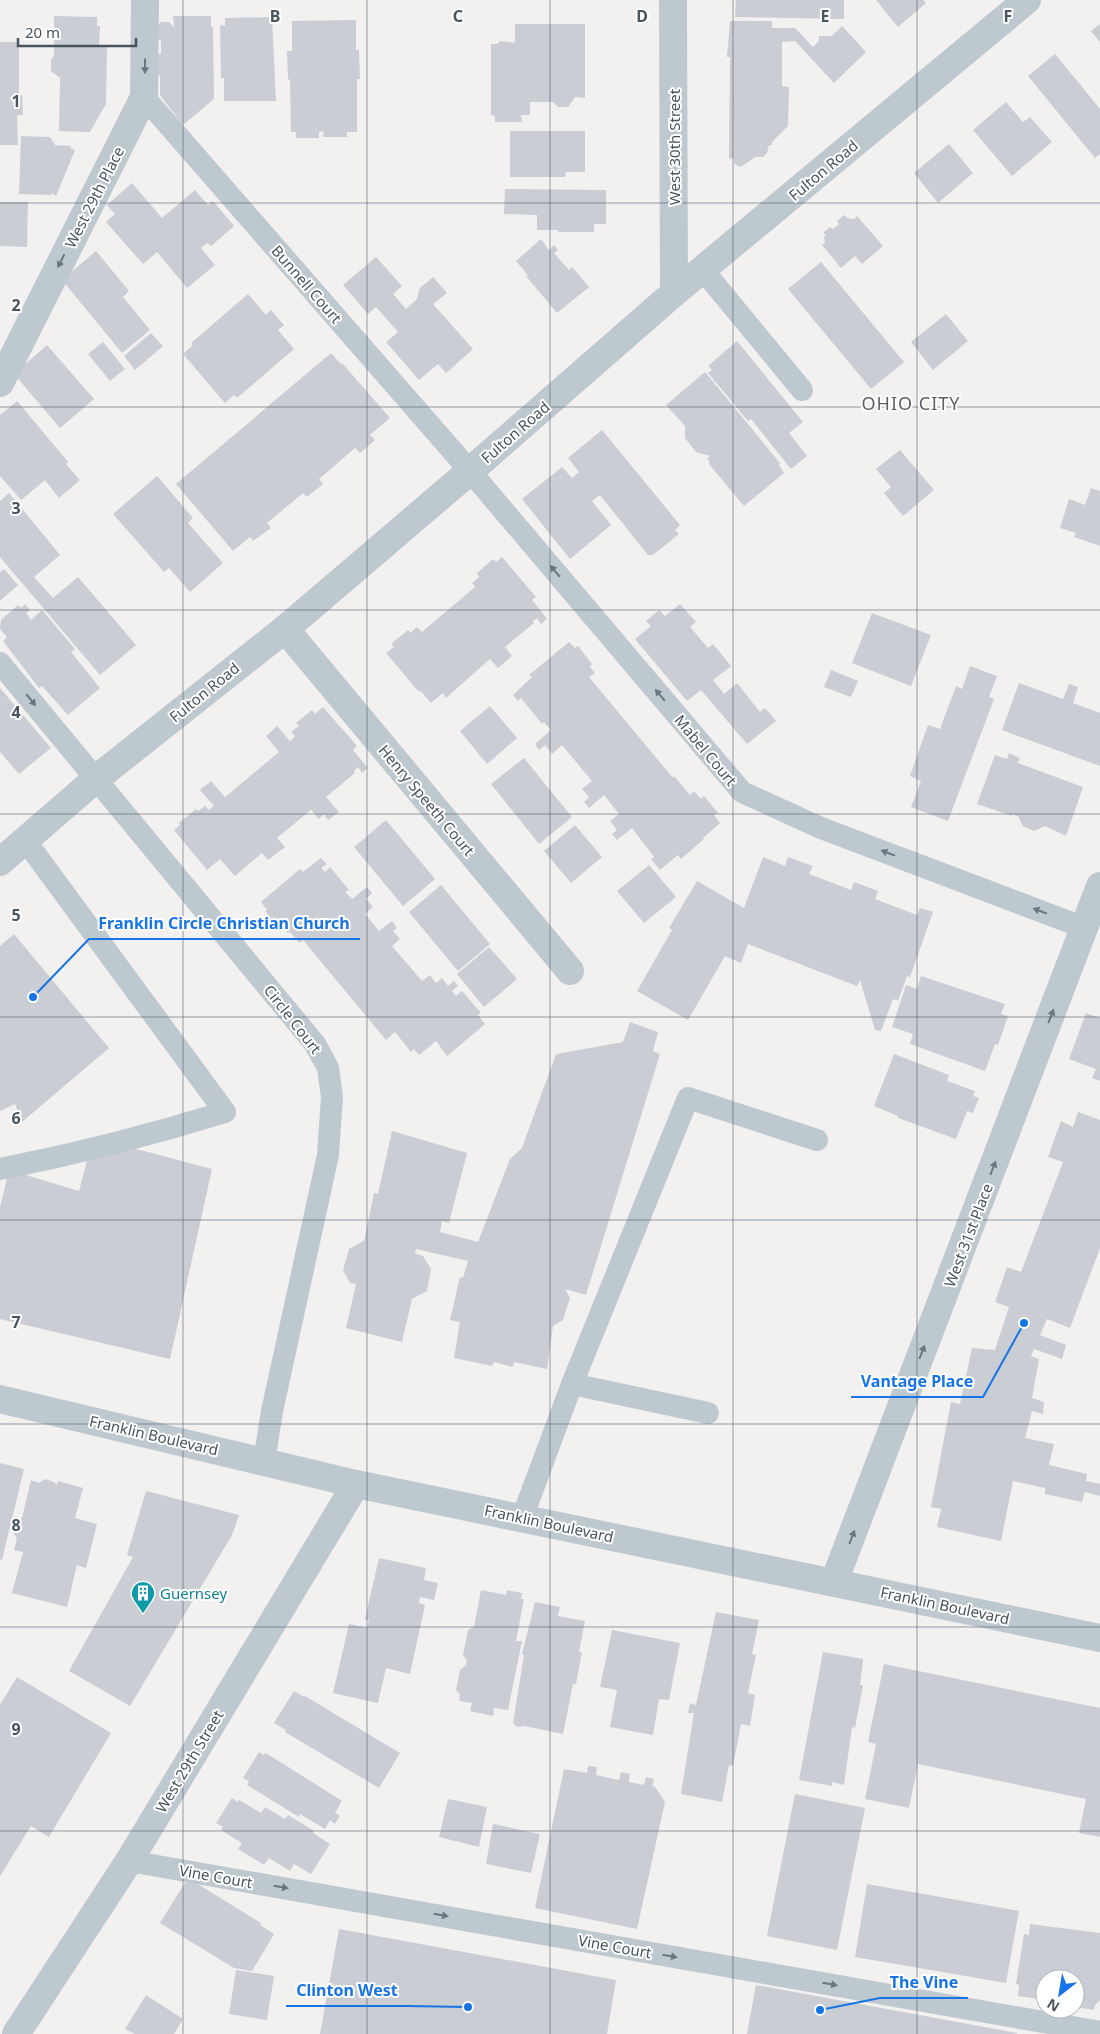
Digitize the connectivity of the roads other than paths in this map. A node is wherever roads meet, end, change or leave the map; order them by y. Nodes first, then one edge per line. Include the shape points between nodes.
1 (145, 0) edge
2 (673, 0) edge
3 (1027, 0) edge
4 (144, 97) junction
5 (702, 270) junction
6 (674, 294) junction
7 (0, 383) edge
8 (802, 390) dead end
9 (470, 472) junction
10 (285, 629) junction
11 (0, 662) edge
12 (97, 778) junction
13 (25, 840) junction
14 (0, 862) edge
15 (1100, 886) edge
16 (1085, 928) junction
17 (570, 971) dead end
18 (817, 1140) dead end
19 (0, 1169) edge
20 (572, 1384) junction
21 (0, 1399) edge
22 (708, 1413) dead end
23 (264, 1462) junction
24 (356, 1484) junction
25 (522, 1518) junction
26 (834, 1582) junction
27 (1100, 1638) edge
28 (130, 1860) junction
29 (1100, 2032) edge
30 (16, 2034) edge

1 -> 4 street, West 29th Place
2 - 6 street, West 30th Street
3 - 5 street, Fulton Road
4 -> 7 street, West 29th Place
4 - 9 lane, Bunnell Court
5 - 6 street, Fulton Road
5 - 8 lane
6 - 9 street, Fulton Road
9 - 10 street, Fulton Road
16 -> 9 lane, Mabel Court via 821,828 742,792
10 - 12 street, Fulton Road
10 - 17 street, Henry Speeth Court
11 -> 12 lane, Circle Court
12 - 13 street, Fulton Road
12 - 23 lane, Circle Court via 315,1044 328,1068 332,1097 328,1155 272,1411
13 - 14 street, Fulton Road
13 - 19 lane via 225,1112 168,1130
15 - 16 street, West 31st Place
26 -> 16 street, West 31st Place
18 - 20 lane via 688,1098
20 - 22 lane
20 - 25 lane
21 - 23 street, Franklin Boulevard
23 - 24 street, Franklin Boulevard
24 - 25 street, Franklin Boulevard
24 - 28 street, West 29th Street
25 - 26 street, Franklin Boulevard
26 - 27 street, Franklin Boulevard
28 -> 29 lane, Vine Court
28 - 30 street, West 29th Street

